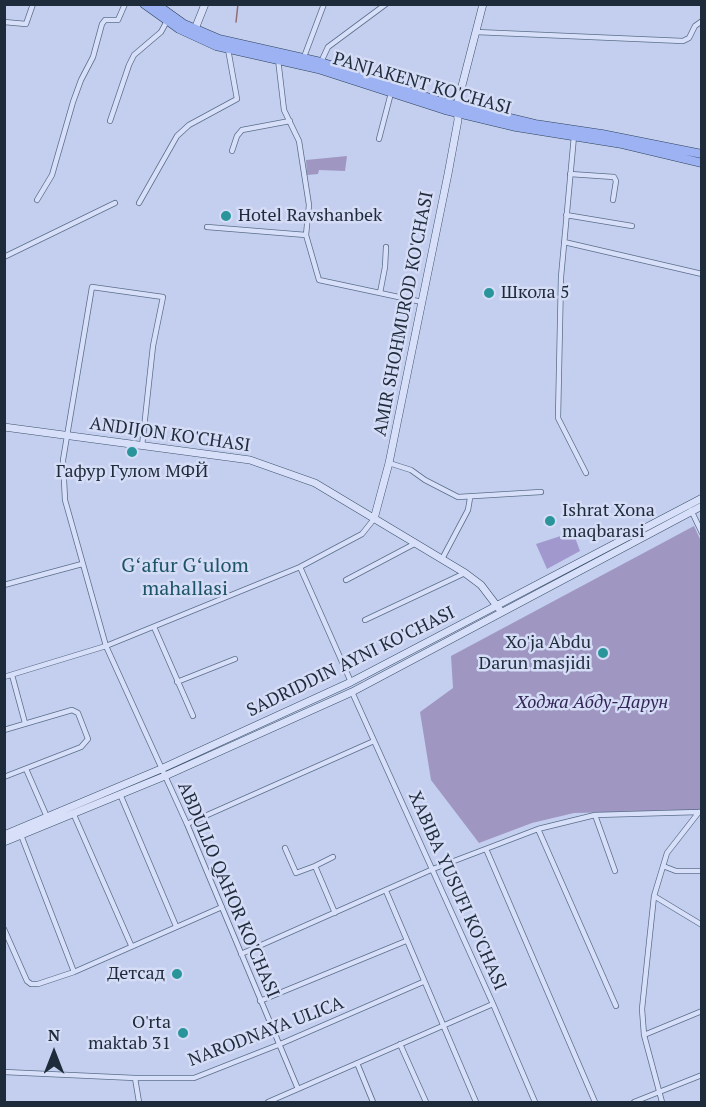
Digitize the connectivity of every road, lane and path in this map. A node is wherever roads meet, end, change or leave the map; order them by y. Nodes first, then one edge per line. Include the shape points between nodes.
1 (33, 4) edge
2 (125, 4) edge
3 (144, 4) edge
4 (156, 4) edge
5 (205, 4) edge
6 (324, 4) edge
7 (386, 4) edge
8 (483, 4) edge
9 (167, 21) junction
10 (702, 21) edge
11 (4, 22) edge
12 (195, 29) junction
13 (477, 32) junction
14 (228, 49) junction
15 (304, 57) junction
16 (278, 59) junction
17 (321, 62) junction
18 (391, 93) junction
19 (457, 109) junction
20 (110, 121) dead end
21 (290, 121) junction
22 (574, 136) junction
23 (379, 140) dead end
24 (232, 151) dead end
25 (702, 154) edge
26 (702, 163) edge
27 (570, 174) junction
28 (37, 200) dead end
29 (613, 200) dead end
30 (116, 203) dead end
31 (139, 203) dead end
32 (566, 214) junction
33 (632, 226) dead end
34 (207, 227) dead end
35 (306, 236) junction
36 (564, 242) junction
37 (386, 247) dead end
38 (4, 257) edge
39 (702, 274) edge
40 (380, 293) junction
41 (422, 302) junction
42 (4, 427) edge
43 (69, 436) junction
44 (142, 446) junction
45 (389, 463) junction
46 (586, 473) dead end
47 (541, 492) dead end
48 (470, 498) junction
49 (702, 498) edge
50 (702, 506) edge
51 (690, 508) junction
52 (374, 519) junction
53 (696, 522) junction
54 (702, 525) edge
55 (702, 533) edge
56 (416, 543) junction
57 (442, 559) junction
58 (82, 564) junction
59 (300, 567) junction
60 (465, 573) junction
61 (346, 580) dead end
62 (4, 585) edge
63 (500, 610) junction
64 (365, 620) dead end
65 (154, 627) junction
66 (106, 646) junction
67 (235, 659) dead end
68 (12, 675) junction
69 (4, 677) edge
70 (177, 682) junction
71 (351, 682) junction
72 (352, 692) junction
73 (193, 716) dead end
74 (25, 723) junction
75 (4, 730) edge
76 (374, 741) junction
77 (26, 769) junction
78 (160, 769) junction
79 (165, 776) junction
80 (4, 777) edge
81 (120, 794) junction
82 (700, 812) edge
83 (74, 815) junction
84 (595, 815) junction
85 (47, 817) junction
86 (187, 824) junction
87 (538, 829) junction
88 (4, 835) edge
89 (21, 835) junction
90 (4, 842) edge
91 (285, 848) dead end
92 (486, 849) junction
93 (333, 857) dead end
94 (315, 866) junction
95 (663, 866) junction
96 (434, 869) junction
97 (615, 871) dead end
98 (702, 871) edge
99 (386, 891) junction
100 (654, 896) junction
101 (222, 907) junction
102 (334, 913) junction
103 (702, 925) edge
104 (176, 926) junction
105 (4, 929) edge
106 (406, 941) junction
107 (131, 945) junction
108 (241, 954) junction
109 (74, 972) junction
110 (423, 982) junction
111 (260, 1001) junction
112 (494, 1004) junction
113 (616, 1006) dead end
114 (702, 1011) edge
115 (443, 1025) junction
116 (644, 1035) junction
117 (400, 1044) junction
118 (278, 1045) junction
119 (357, 1063) junction
120 (4, 1072) edge
121 (702, 1075) edge
122 (135, 1078) junction
123 (298, 1089) junction
124 (658, 1094) junction
125 (139, 1102) edge
126 (268, 1102) edge
127 (373, 1102) edge
128 (426, 1102) edge
129 (476, 1102) edge
130 (535, 1102) edge
131 (595, 1102) edge
132 (634, 1102) edge
133 (662, 1102) edge

1 - 11 street via 26,24
2 - 28 street via 118,20 105,20 102,24 69,114 52,175
3 - 9 main road, PANJAKENT KO'CHASI
4 - 12 main road, PANJAKENT KO'CHASI
5 - 12 main road
6 - 15 street
7 - 17 street via 328,47
8 - 13 main road, AMIR SHOHMUROD KO'CHASI
9 - 14 main road, PANJAKENT KO'CHASI
9 - 20 street via 161,32 134,55
10 - 13 street via 684,41
12 - 15 main road, PANJAKENT KO'CHASI via 219,39
13 - 19 main road, AMIR SHOHMUROD KO'CHASI
14 - 16 main road, PANJAKENT KO'CHASI
14 - 31 street via 237,99 189,125 177,136
15 - 17 main road, PANJAKENT KO'CHASI
16 - 18 main road, PANJAKENT KO'CHASI
16 - 21 street via 284,110
17 - 19 main road, PANJAKENT KO'CHASI
18 - 19 main road, PANJAKENT KO'CHASI
18 - 23 street
19 - 22 main road, PANJAKENT KO'CHASI via 516,127
19 - 25 main road, PANJAKENT KO'CHASI
19 - 41 main road, AMIR SHOHMUROD KO'CHASI
21 - 24 street via 243,130
21 - 35 street via 299,141 308,196
22 - 26 main road, PANJAKENT KO'CHASI
22 - 27 street
27 - 29 street via 614,177
27 - 32 street
30 - 38 street
32 - 33 street
32 - 36 street
34 - 35 street
35 - 40 street via 319,280
36 - 39 street
36 - 46 street via 558,418
37 - 40 street
40 - 41 street
41 - 45 main road, AMIR SHOHMUROD KO'CHASI
42 - 43 main road, ANDIJON KO'CHASI
43 - 44 main road, ANDIJON KO'CHASI
43 - 44 street, ABDULLO QAHOR KO'CHASI via 92,286 163,297 153,346
43 - 58 street, ABDULLO QAHOR KO'CHASI via 63,467 65,500
44 - 52 main road, ANDIJON KO'CHASI via 250,460 315,483
45 - 48 street via 411,470 448,492
45 - 52 main road, AMIR SHOHMUROD KO'CHASI
47 - 48 street
48 - 57 street via 468,510
49 - 51 main road, SADRIDDIN AYNI KO'CHASI
50 - 51 main road, SADRIDDIN AYNI KO'CHASI
51 - 53 street
51 - 63 main road, SADRIDDIN AYNI KO'CHASI
52 - 56 main road, ANDIJON KO'CHASI
52 - 59 street via 362,534
53 - 54 street
53 - 55 street
56 - 57 main road, ANDIJON KO'CHASI
56 - 61 street
57 - 60 main road, ANDIJON KO'CHASI
58 - 62 street
58 - 66 street, ABDULLO QAHOR KO'CHASI
59 - 65 street
59 - 71 street
60 - 63 main road, ANDIJON KO'CHASI via 481,585
60 - 64 street
63 - 71 main road, SADRIDDIN AYNI KO'CHASI
63 - 72 main road, SADRIDDIN AYNI KO'CHASI
65 - 66 street
65 - 70 street
66 - 68 street
66 - 78 street, ABDULLO QAHOR KO'CHASI
67 - 70 street
68 - 69 street
68 - 74 street
70 - 73 street
71 - 78 main road, SADRIDDIN AYNI KO'CHASI
72 - 76 street, XABIBA YUSUFI KO'CHASI
72 - 79 main road, SADRIDDIN AYNI KO'CHASI
74 - 75 street
74 - 77 street via 72,710 78,713 88,739 81,747
76 - 86 street
76 - 96 street, XABIBA YUSUFI KO'CHASI
77 - 80 street
77 - 85 street
78 - 79 street, ABDULLO QAHOR KO'CHASI
78 - 85 main road, SADRIDDIN AYNI KO'CHASI
79 - 81 main road, SADRIDDIN AYNI KO'CHASI
79 - 86 street, ABDULLO QAHOR KO'CHASI
81 - 83 main road, SADRIDDIN AYNI KO'CHASI
81 - 104 street
82 - 84 street
82 - 95 street via 674,842
83 - 89 main road, SADRIDDIN AYNI KO'CHASI
83 - 107 street
84 - 87 street
84 - 97 street
85 - 88 main road, SADRIDDIN AYNI KO'CHASI
86 - 101 street, ABDULLO QAHOR KO'CHASI
87 - 92 street
87 - 113 street
89 - 90 main road, SADRIDDIN AYNI KO'CHASI
89 - 109 street
91 - 94 street via 296,873
92 - 96 street
92 - 131 street
93 - 94 street
94 - 102 street
95 - 98 street via 676,871
95 - 100 street
96 - 99 street
96 - 112 street, XABIBA YUSUFI KO'CHASI
99 - 102 street
99 - 106 street
100 - 103 street
100 - 116 street via 642,1009
101 - 104 street
101 - 108 street, ABDULLO QAHOR KO'CHASI
102 - 108 street
104 - 107 street
105 - 109 street via 31,984
106 - 110 street
106 - 111 street
107 - 109 street
108 - 111 street, ABDULLO QAHOR KO'CHASI
110 - 115 street
110 - 118 street, NARODNAYA ULICA
111 - 118 street, ABDULLO QAHOR KO'CHASI
112 - 115 street
112 - 130 street, XABIBA YUSUFI KO'CHASI
114 - 116 street
115 - 117 street
115 - 129 street
116 - 124 street
117 - 119 street
117 - 128 street
118 - 122 street, NARODNAYA ULICA via 195,1078
118 - 123 street, ABDULLO QAHOR KO'CHASI
119 - 123 street
119 - 127 street
120 - 122 street, NARODNAYA ULICA
121 - 124 street
122 - 125 street
123 - 126 street
124 - 132 street
124 - 133 street

